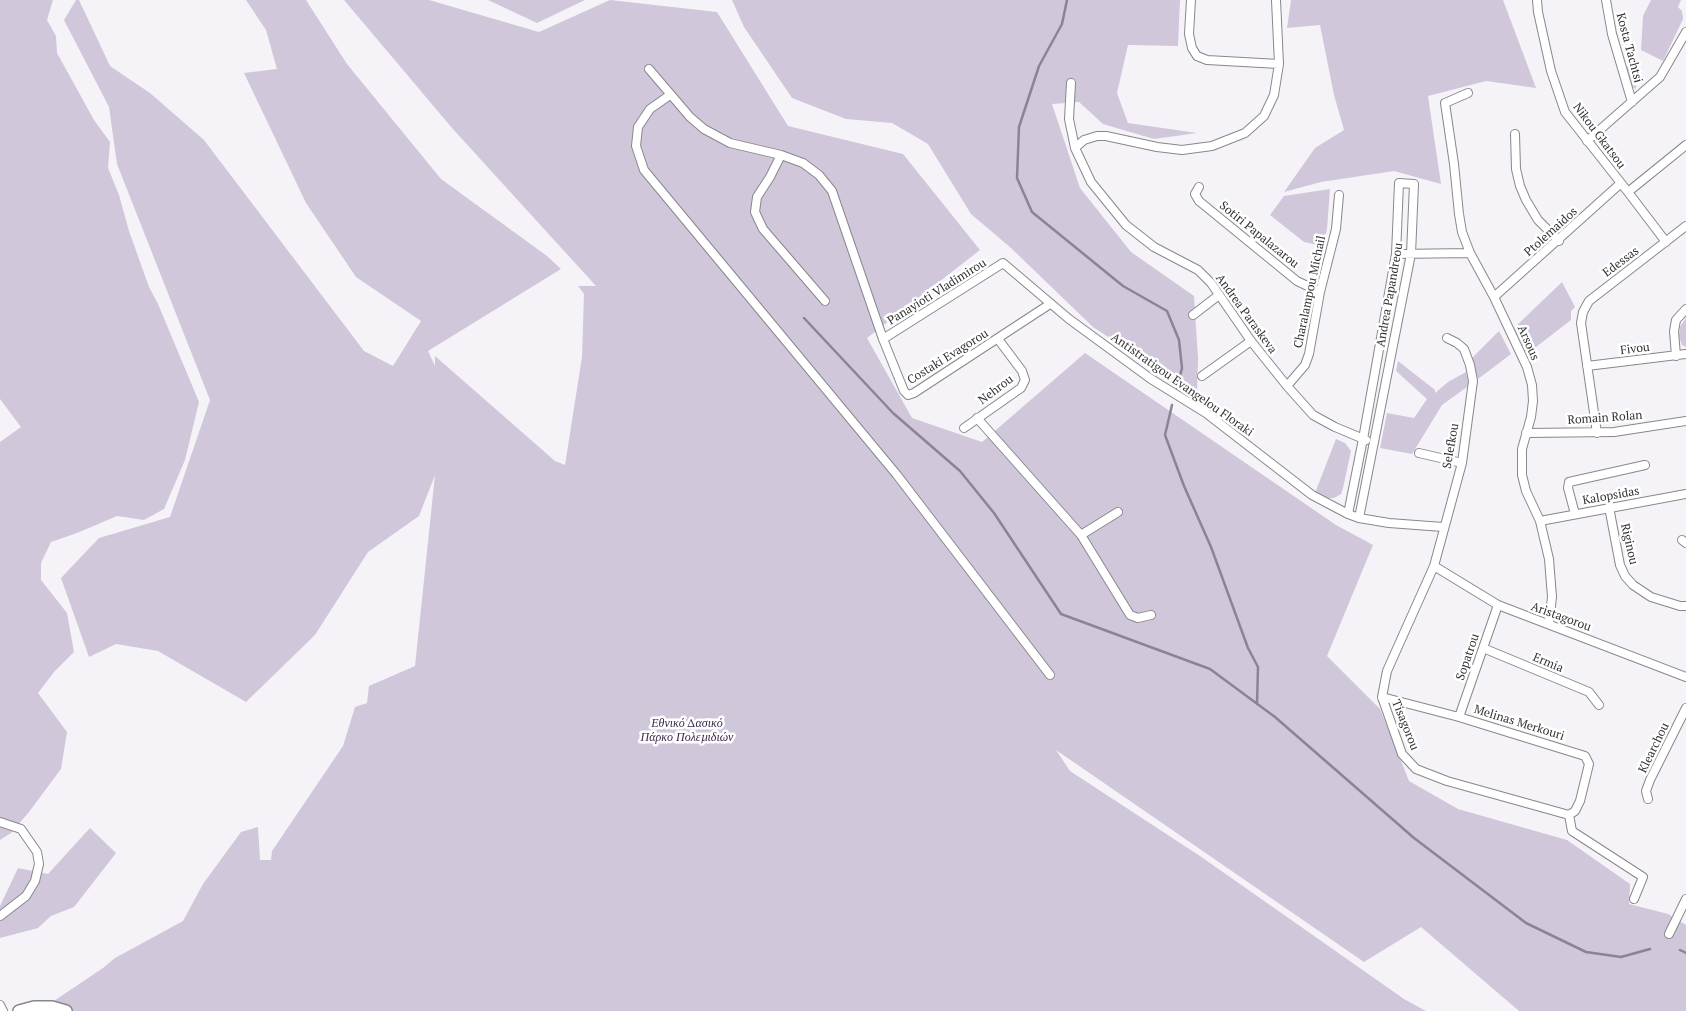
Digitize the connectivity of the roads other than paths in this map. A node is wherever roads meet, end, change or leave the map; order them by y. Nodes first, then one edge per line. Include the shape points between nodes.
1 (1192, 0) edge
2 (1276, 0) edge
3 (1537, 0) edge
4 (1606, 0) edge
5 (1686, 32) edge
6 (1278, 64) junction
7 (648, 69) dead end
8 (1071, 83) dead end
9 (1468, 93) dead end
10 (670, 95) junction
11 (1632, 102) junction
12 (1516, 134) dead end
13 (1587, 141) junction
14 (1686, 145) edge
15 (1075, 148) junction
16 (781, 155) junction
17 (1621, 183) junction
18 (1199, 187) dead end
19 (1628, 192) junction
20 (1339, 195) dead end
21 (1686, 226) edge
22 (1559, 241) junction
23 (1666, 242) junction
24 (1470, 253) junction
25 (1396, 254) junction
26 (1410, 254) junction
27 (1003, 263) joint
28 (1320, 292) junction
29 (1219, 295) junction
30 (1494, 297) junction
31 (825, 301) dead end
32 (1050, 304) junction
33 (1686, 309) edge
34 (1193, 315) dead end
35 (1447, 338) dead end
36 (883, 339) junction
37 (998, 339) junction
38 (1251, 340) junction
39 (1686, 354) edge
40 (1676, 356) junction
41 (1587, 366) junction
42 (1202, 376) dead end
43 (1287, 386) junction
44 (977, 418) junction
45 (1686, 421) edge
46 (964, 428) dead end
47 (1597, 433) junction
48 (1526, 434) junction
49 (1363, 439) junction
50 (1374, 442) junction
51 (1419, 453) dead end
52 (1462, 463) junction
53 (1645, 465) dead end
54 (1686, 494) edge
55 (1609, 508) junction
56 (1118, 512) dead end
57 (1348, 514) junction
58 (1575, 514) junction
59 (1359, 518) junction
60 (1540, 521) junction
61 (1443, 526) junction
62 (1081, 535) junction
63 (1434, 566) junction
64 (1498, 605) junction
65 (1686, 606) edge
66 (1151, 615) dead end
67 (1549, 623) junction
68 (1483, 648) junction
69 (1050, 675) dead end
70 (1686, 677) edge
71 (1382, 697) junction
72 (1599, 705) dead end
73 (1686, 708) edge
74 (1459, 717) junction
75 (1648, 798) dead end
76 (1569, 815) junction
77 (0, 822) edge
78 (1634, 899) dead end
79 (1686, 899) edge
80 (0, 916) edge
81 (1669, 934) dead end
82 (0, 1005) edge
83 (2, 1011) edge
84 (19, 1011) edge
85 (66, 1011) edge

1 - 6 street via 1189,34 1197,56 1207,60
2 - 6 street
3 - 13 street, Nikou Gkatsou via 1550,71 1565,112
4 - 11 street, Kosta Tachtsi via 1612,34
5 - 11 street via 1660,77
6 - 15 street via 1274,95 1264,116 1245,133 1212,146 1182,150 1106,136 1084,140
7 - 10 street
8 - 15 street, Andrea Paraskeva via 1069,119
9 - 24 street, Arsous via 1445,103 1462,232
10 - 16 street via 704,129 730,143
10 - 69 street via 650,108 638,127 636,146 644,170 897,475
11 - 13 street
12 - 22 street via 1516,168 1520,186 1538,220
13 - 17 street, Nikou Gkatsou
14 - 19 street
15 - 29 street, Andrea Paraskeva via 1091,182 1126,225 1154,247 1198,270
16 - 31 street via 757,197 755,212 763,229
16 - 36 street via 803,163 832,191
17 - 19 street, Nikou Gkatsou
17 - 22 street, Ptolemaidos
18 - 28 street, Sotiri Papalazarou via 1195,194 1199,201 1297,280
19 - 23 street, Nikou Gkatsou
20 - 28 street, Charalampou Michail via 1336,229
21 - 23 street, Edessas
22 - 30 street, Ptolemaidos
23 - 41 street, Edessas via 1589,302 1581,323
24 - 26 street
24 - 30 street, Arsous
25 - 26 street
25 - 26 street, Andrea Papandreou via 1399,183 1414,184
25 - 49 street, Andrea Papandreou
26 - 50 street, Andrea Papandreou
27 - 32 street, Antistratigou Evangelou Floraki
27 - 36 street, Panayioti Vladimirou
28 - 43 street, Charalampou Michail via 1309,354
29 - 34 street
29 - 38 street, Andrea Paraskeva
30 - 48 street, Arsous via 1530,376 1534,401
32 - 37 street, Costaki Evagorou
32 - 57 street, Antistratigou Evangelou Floraki via 1151,378 1206,413 1311,494
33 - 40 street via 1676,320
35 - 52 street, Selefkou via 1464,349 1473,381
36 - 37 street, Costaki Evagorou via 908,395
37 - 44 street, Nehrou via 1025,380 1021,388
38 - 42 street
38 - 43 street, Andrea Paraskeva
39 - 40 street, Fivou
40 - 41 street, Fivou
41 - 47 street
43 - 49 street, Andrea Paraskeva via 1313,415
44 - 46 street, Nehrou
44 - 62 street
45 - 47 street, Romain Rolan
47 - 48 street, Romain Rolan
48 - 60 street, Arsous via 1522,475
49 - 50 street, Andrea Paraskeva
49 - 57 street, Andrea Papandreou
50 - 59 street, Andrea Papandreou
51 - 52 street
52 - 61 street, Selefkou
53 - 58 street via 1569,482
54 - 55 street, Kalopsidas
55 - 58 street, Kalopsidas
55 - 65 street, Riginou via 1625,576 1633,586 1651,597
56 - 62 street
57 - 59 street, Antistratigou Evangelou Floraki
58 - 60 street, Kalopsidas
59 - 61 street, Antistratigou Evangelou Floraki
60 - 67 street, Arsous via 1549,559 1552,597
61 - 63 street, Selefkou
62 - 66 street via 1130,614 1138,618
63 - 64 street, Aristagorou
63 - 71 street, Tisagorou via 1386,671
64 - 67 street, Aristagorou
64 - 68 street, Sopatrou
67 - 70 street, Aristagorou
68 - 72 street, Ermia via 1588,692
68 - 74 street, Sopatrou
71 - 74 street, Melinas Merkouri
71 - 76 street, Tisagorou via 1402,754 1416,769 1447,781
73 - 75 street, Klearchou via 1650,780 1646,791
74 - 76 street, Melinas Merkouri via 1585,756 1589,764 1580,801
76 - 78 street via 1572,831 1644,876
77 - 80 street via 21,829 37,852 38,864 35,881 26,896
79 - 81 street
82 - 83 street
84 - 85 main road via 34,1007

